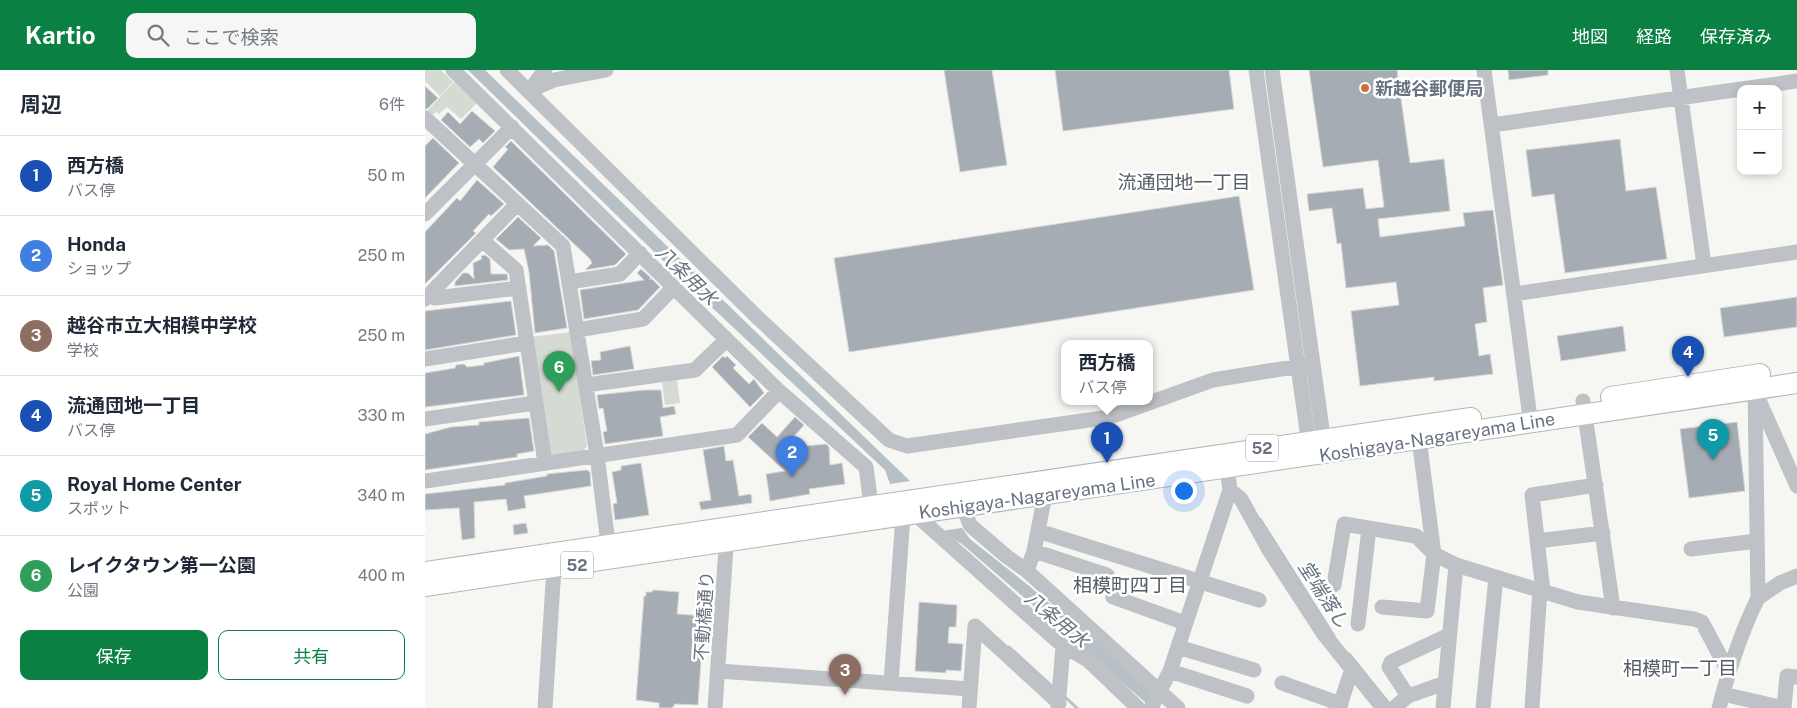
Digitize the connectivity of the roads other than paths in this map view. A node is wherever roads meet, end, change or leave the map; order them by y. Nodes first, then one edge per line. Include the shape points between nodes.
1 (453, 70) edge
2 (507, 70) edge
3 (545, 70) edge
4 (606, 70) edge
5 (1256, 70) edge
6 (1272, 70) edge
7 (1484, 70) edge
8 (1677, 70) edge
9 (581, 72) edge
10 (1797, 81) edge
11 (1769, 85) edge
12 (1737, 90) edge
13 (529, 91) junction
14 (1680, 97) junction
15 (427, 122) edge
16 (1492, 125) junction
17 (511, 127) junction
18 (474, 164) junction
19 (517, 204) junction
20 (425, 214) edge
21 (482, 240) junction
22 (1797, 252) edge
23 (640, 254) junction
24 (1705, 265) junction
25 (569, 282) junction
26 (674, 287) junction
27 (519, 288) junction
28 (1513, 294) junction
29 (427, 297) edge
30 (577, 330) junction
31 (726, 340) junction
32 (526, 343) junction
33 (425, 359) edge
34 (1312, 364) junction
35 (1297, 366) junction
36 (1797, 369) edge
37 (1797, 383) edge
38 (586, 385) junction
39 (1755, 389) junction
40 (779, 391) junction
41 (535, 402) junction
42 (1153, 402) edge
43 (1143, 405) edge
44 (1584, 408) junction
45 (1529, 410) junction
46 (425, 419) edge
47 (1419, 439) junction
48 (1317, 447) junction
49 (597, 455) junction
50 (545, 463) junction
51 (1227, 468) junction
52 (425, 481) edge
53 (1596, 486) junction
54 (1797, 486) edge
55 (1230, 490) junction
56 (1045, 495) junction
57 (871, 505) junction
58 (963, 506) junction
59 (909, 515) junction
60 (1369, 528) junction
61 (1038, 530) junction
62 (1603, 532) junction
63 (727, 534) junction
64 (1537, 541) junction
65 (1757, 541) junction
66 (608, 544) junction
67 (1691, 549) dead end
68 (1034, 551) junction
69 (1434, 554) junction
70 (1455, 565) junction
71 (554, 568) junction
72 (1027, 571) junction
73 (425, 572) edge
74 (1107, 575) dead end
75 (1797, 576) edge
76 (1496, 577) junction
77 (1198, 582) junction
78 (1334, 585) dead end
79 (425, 586) edge
80 (1541, 590) junction
81 (1113, 598) dead end
82 (1758, 598) junction
83 (1259, 600) dead end
84 (1382, 606) dead end
85 (1613, 608) junction
86 (1185, 623) junction
87 (1357, 624) dead end
88 (1449, 635) junction
89 (1063, 646) junction
90 (1178, 647) junction
91 (1352, 669) junction
92 (1254, 670) dead end
93 (719, 671) junction
94 (1170, 671) junction
95 (1728, 671) junction
96 (1797, 677) edge
97 (891, 683) junction
98 (1282, 683) dead end
99 (1445, 683) junction
100 (970, 688) junction
101 (1247, 696) dead end
102 (1156, 700) edge
103 (1721, 701) edge
104 (1400, 703) edge
105 (1058, 705) edge
106 (1340, 706) edge
107 (545, 708) edge
108 (715, 708) edge
109 (969, 708) edge
110 (1138, 708) edge
111 (1178, 708) edge
112 (1383, 708) edge
113 (1443, 708) edge
114 (1483, 708) edge
115 (1532, 708) edge
116 (1783, 708) edge

1 - 17 street
2 - 13 street
3 - 13 street
4 - 9 street
5 - 35 street
6 - 34 street
7 - 16 street
8 - 14 street
9 - 13 street
10 - 11 street
12 - 14 street
13 - 43 street via 757,317 889,440 907,446 1110,417
14 - 16 street
14 - 24 street
15 - 18 street
16 - 28 street
17 - 18 street
17 - 23 street
18 - 19 street
18 - 20 street
19 - 21 street
19 - 25 street via 563,246
21 - 27 street via 516,270
21 - 29 street
22 - 24 street
23 - 25 street via 620,274
23 - 26 street
24 - 28 street
25 - 30 street
26 - 30 street via 643,319
26 - 31 street
27 - 29 street
27 - 32 street
28 - 45 street
30 - 38 street
31 - 38 street via 695,370
31 - 40 street
32 - 33 street
32 - 41 street
34 - 35 street
34 - 48 street
35 - 42 street via 1213,380
35 - 48 street
36 - 44 main road, Koshigaya-Nagareyama Line / 52
37 - 39 main road, Koshigaya-Nagareyama Line / 52
38 - 49 street
39 - 44 main road, Koshigaya-Nagareyama Line / 52
39 - 54 street
39 - 65 street
40 - 49 street via 737,435
40 - 57 street via 866,467
41 - 46 street
41 - 50 street
44 - 45 main road, Koshigaya-Nagareyama Line / 52
44 - 47 main road, Koshigaya-Nagareyama Line / 52
44 - 53 street
45 - 48 main road, Koshigaya-Nagareyama Line / 52
47 - 48 main road, Koshigaya-Nagareyama Line / 52
47 - 69 street
48 - 51 main road, Koshigaya-Nagareyama Line / 52
48 - 57 main road, Koshigaya-Nagareyama Line / 52
49 - 50 street
49 - 66 street
50 - 52 street
51 - 55 street
51 - 56 main road, Koshigaya-Nagareyama Line / 52
53 - 62 street
53 - 64 street via 1532,495
55 - 77 street
55 - 91 street via 1241,499 1294,590
56 - 58 main road, Koshigaya-Nagareyama Line / 52
56 - 61 street
57 - 63 main road, Koshigaya-Nagareyama Line / 52
58 - 59 main road, Koshigaya-Nagareyama Line / 52
58 - 72 street via 970,525
59 - 63 main road, Koshigaya-Nagareyama Line / 52
59 - 89 street
59 - 97 street
60 - 69 street via 1416,536
60 - 78 street via 1344,524
60 - 87 street
61 - 68 street
61 - 77 street
62 - 64 street
62 - 85 street
63 - 66 main road, Koshigaya-Nagareyama Line / 52
63 - 71 main road, Koshigaya-Nagareyama Line / 52
63 - 93 street, 不動橋通り
64 - 80 street
65 - 67 street
65 - 82 street
66 - 73 main road, Koshigaya-Nagareyama Line / 52
68 - 72 street
68 - 74 street
69 - 70 street
69 - 84 street via 1427,611
70 - 76 street
70 - 88 street
71 - 79 main road, Koshigaya-Nagareyama Line / 52
71 - 107 street
72 - 102 street
75 - 82 street
76 - 80 street
76 - 114 street
77 - 83 street
77 - 86 street
80 - 85 street via 1578,602
80 - 115 street
81 - 86 street
82 - 95 street
85 - 95 street via 1702,622
86 - 90 street
88 - 99 street
88 - 104 street via 1391,662 1389,668
89 - 105 street
89 - 110 street via 1088,660
90 - 92 street
90 - 94 street
91 - 106 street
91 - 112 street
93 - 97 street
93 - 108 street, 不動橋通り
94 - 101 street
94 - 102 street
95 - 103 street
96 - 116 street via 1787,676
97 - 100 street
98 - 106 street
99 - 104 street
99 - 113 street
100 - 105 street via 975,626
100 - 109 street
102 - 111 street
103 - 116 street

